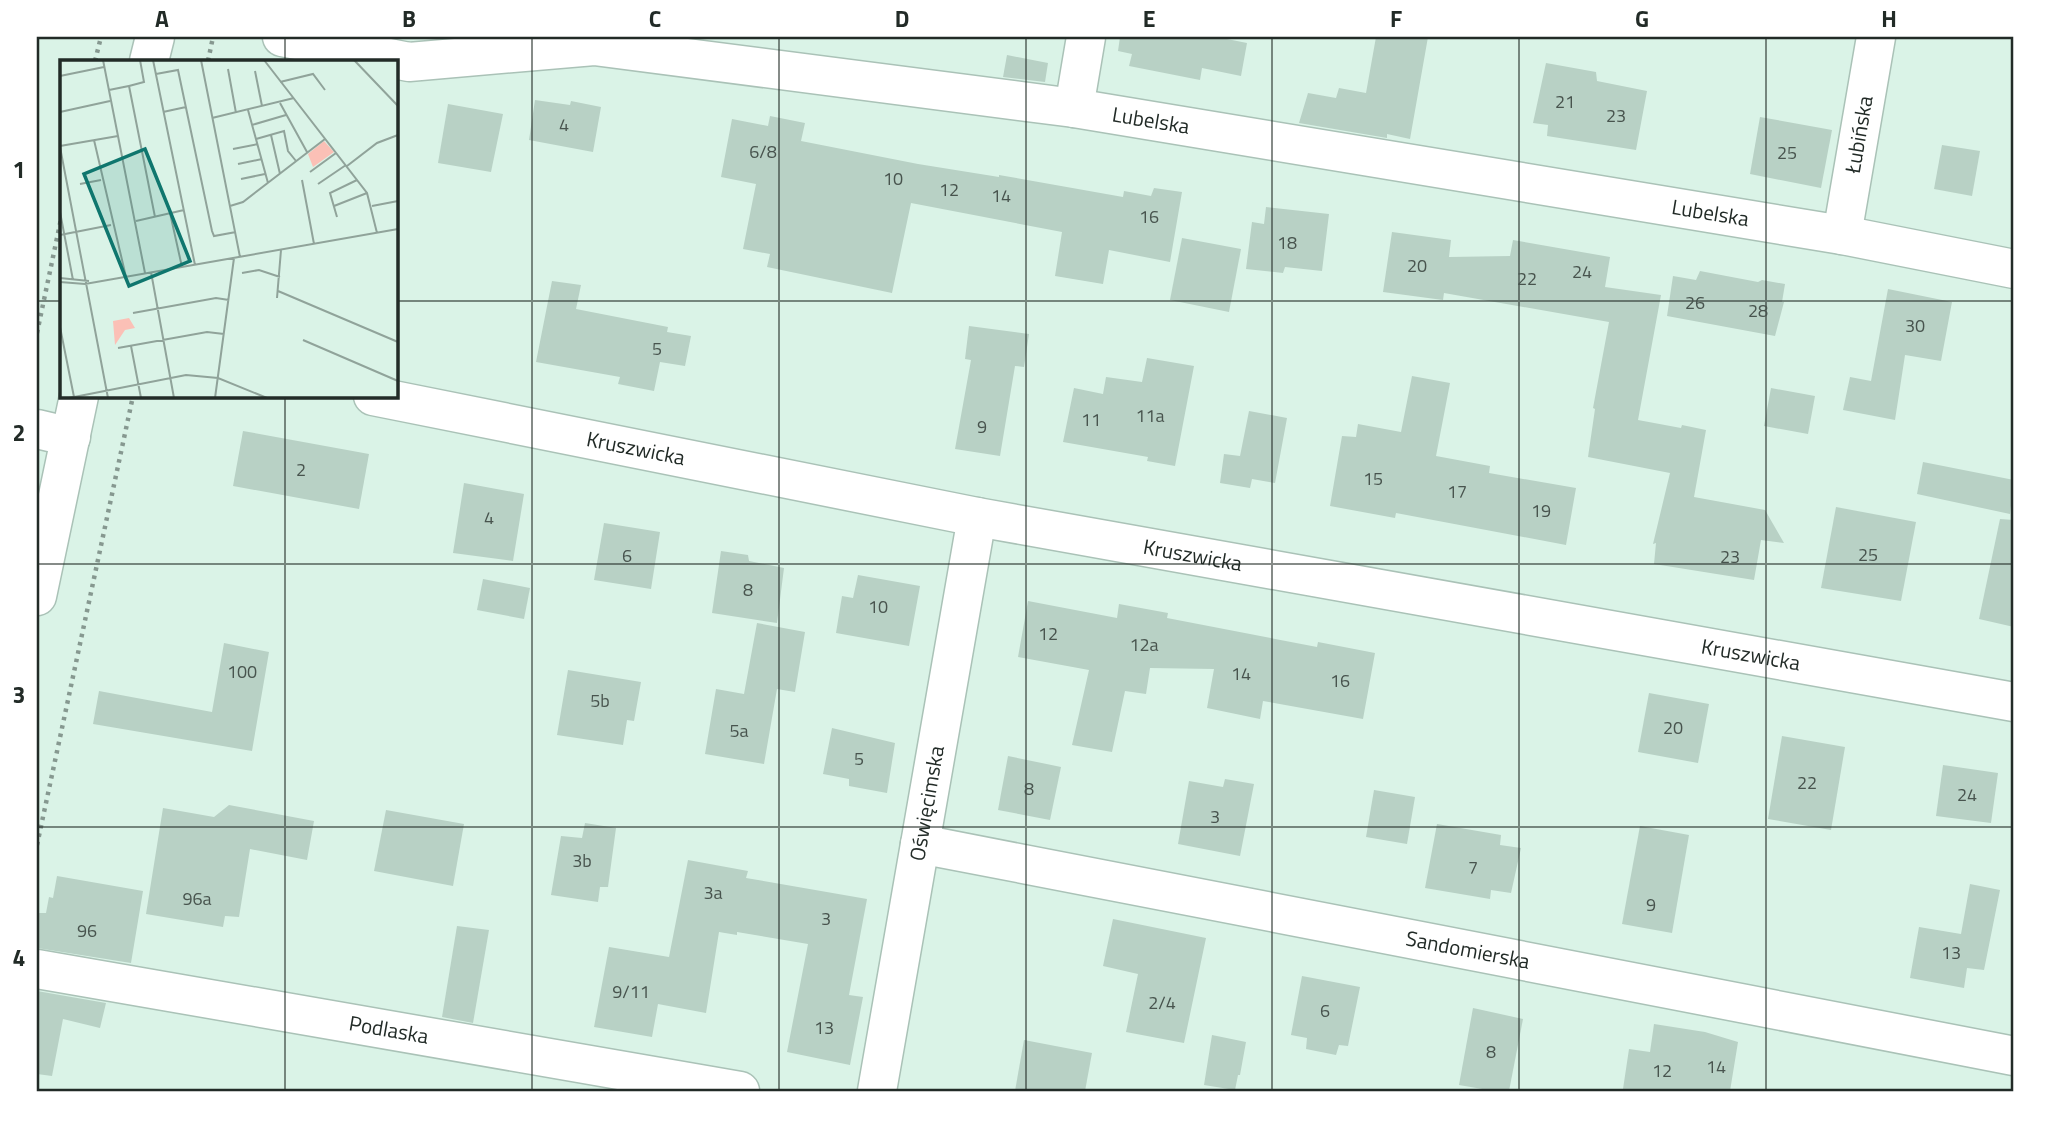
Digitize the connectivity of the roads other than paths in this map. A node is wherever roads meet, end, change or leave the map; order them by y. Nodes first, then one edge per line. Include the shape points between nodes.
1 (155, 37) edge
2 (282, 37) edge
3 (1086, 37) edge
4 (1877, 37) edge
5 (149, 60) edge
6 (1074, 108) junction
7 (1842, 235) junction
8 (2014, 269) edge
9 (78, 397) edge
10 (378, 397) edge
11 (54, 433) edge
12 (977, 517) junction
13 (37, 596) edge
14 (2014, 702) edge
15 (920, 844) junction
16 (37, 969) edge
17 (2014, 1056) edge
18 (740, 1091) edge
19 (877, 1091) edge

1 - 5 street
2 - 6 street, Lubelska via 409,62 594,46
3 - 6 street
4 - 7 street, Łubińska
6 - 7 street, Lubelska
7 - 8 street, Lubelska
9 - 11 street
10 - 12 street, Kruszwicka
11 - 13 street
12 - 14 street, Kruszwicka
12 - 15 street, Oświęcimska
15 - 17 street, Sandomierska
15 - 19 street, Oświęcimska
16 - 18 street, Podlaska

